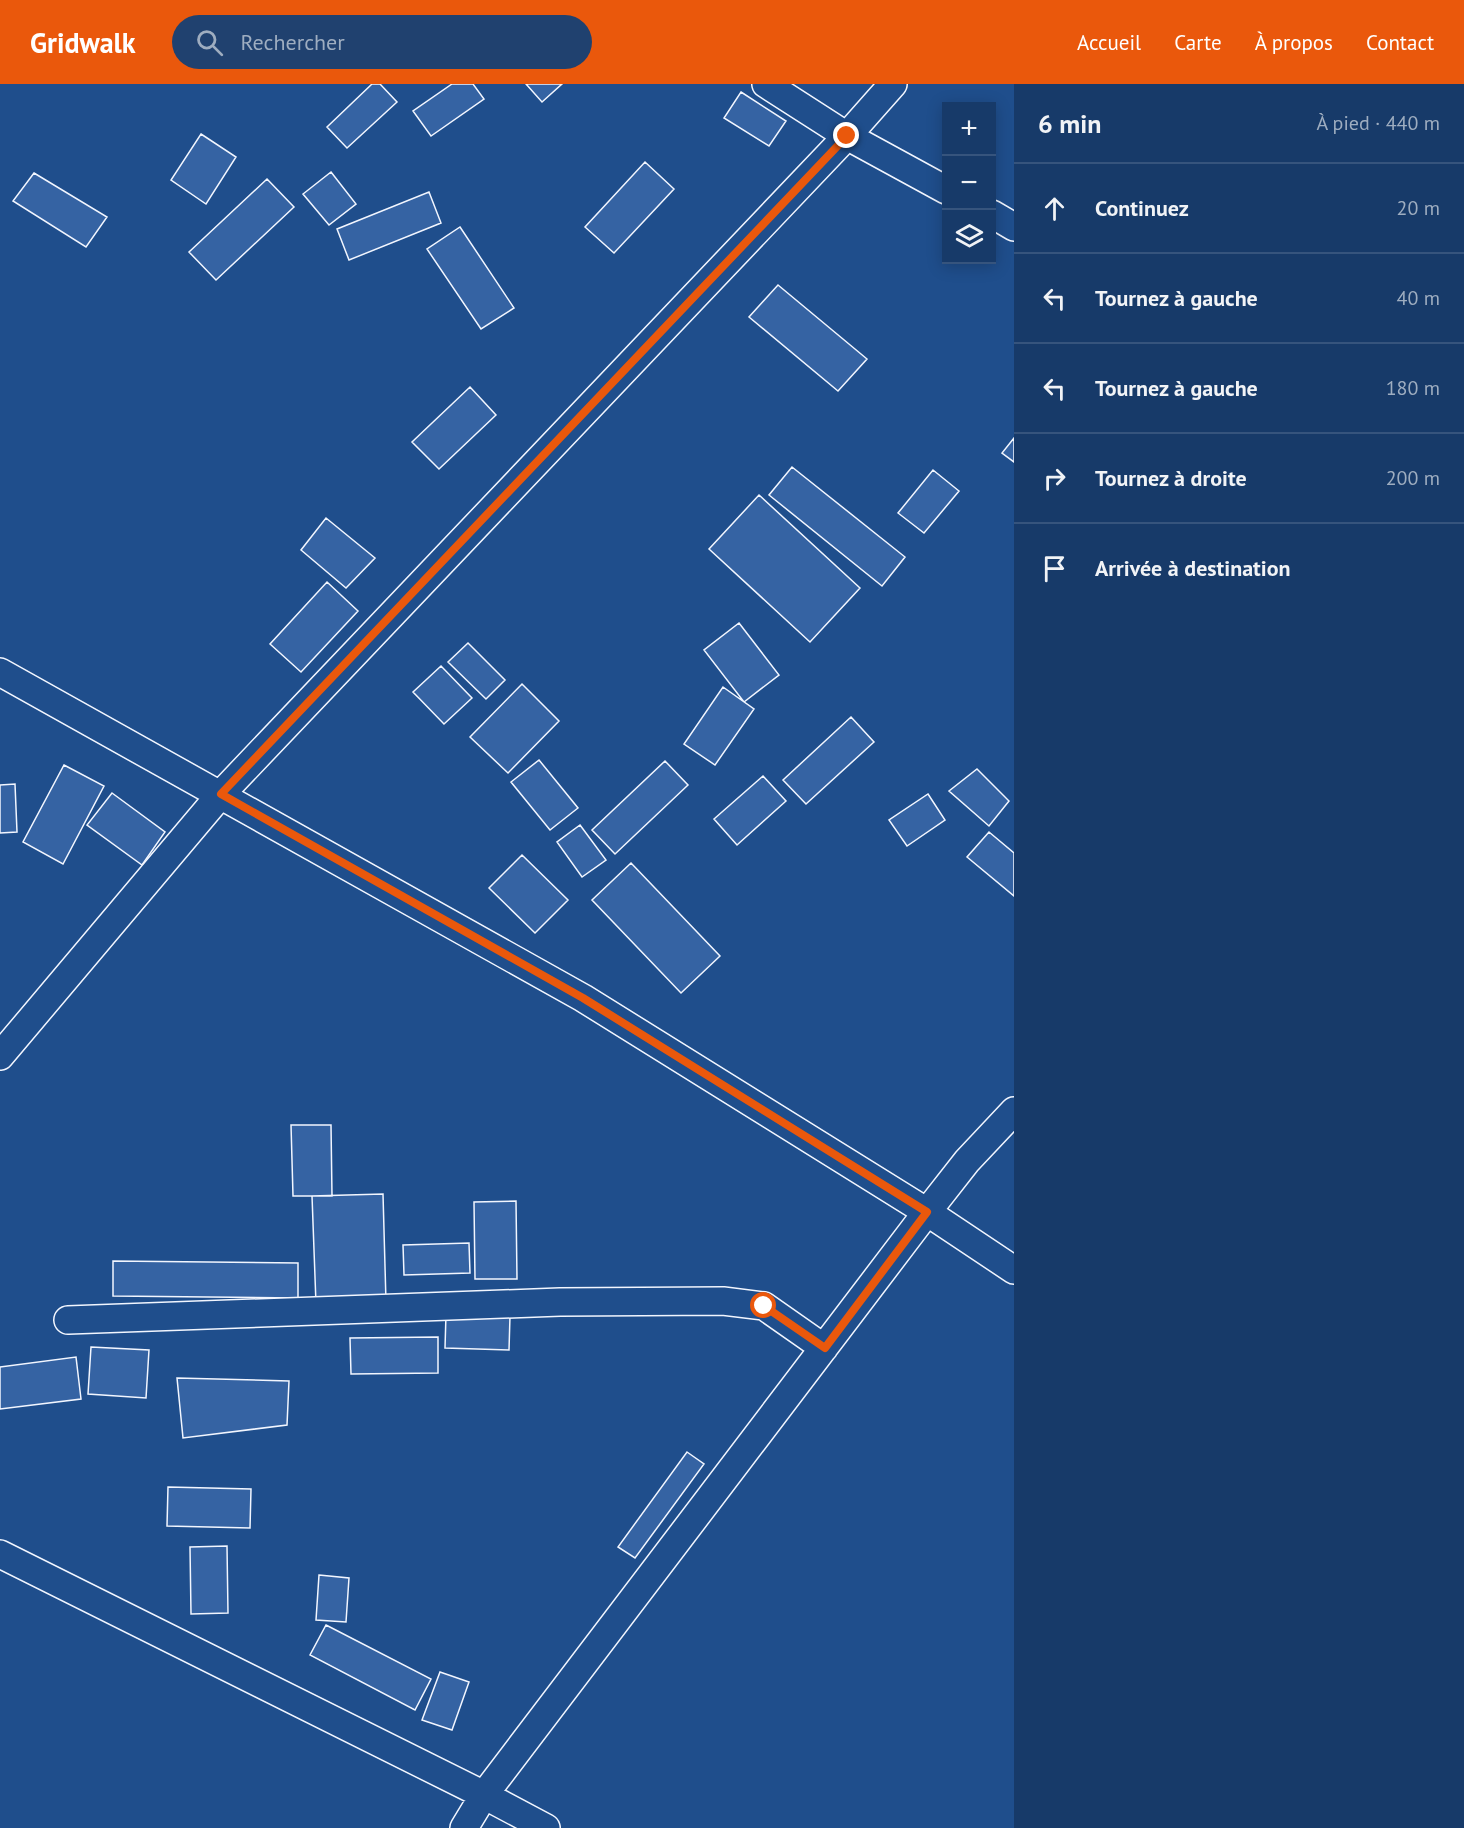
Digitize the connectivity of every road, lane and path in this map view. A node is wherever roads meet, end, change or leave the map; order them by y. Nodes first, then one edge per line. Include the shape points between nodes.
1 (766, 84) edge
2 (893, 84) edge
3 (847, 136) junction
4 (942, 188) edge
5 (996, 216) edge
6 (1014, 227) edge
7 (0, 672) edge
8 (221, 794) junction
9 (0, 1056) edge
10 (1014, 1112) edge
11 (927, 1212) junction
12 (1014, 1270) edge
13 (68, 1320) dead end
14 (825, 1348) junction
15 (0, 1554) edge
16 (484, 1795) junction
17 (464, 1828) edge
18 (546, 1828) edge

1 - 3 street
2 - 3 street
3 - 4 street
3 - 8 street
5 - 6 street
7 - 8 street
8 - 9 street
8 - 11 street via 583,998
10 - 11 street via 967,1161
11 - 12 street
11 - 14 street
13 - 14 street via 560,1302 723,1301 764,1306
14 - 16 street
15 - 16 street
16 - 17 street
16 - 18 street

